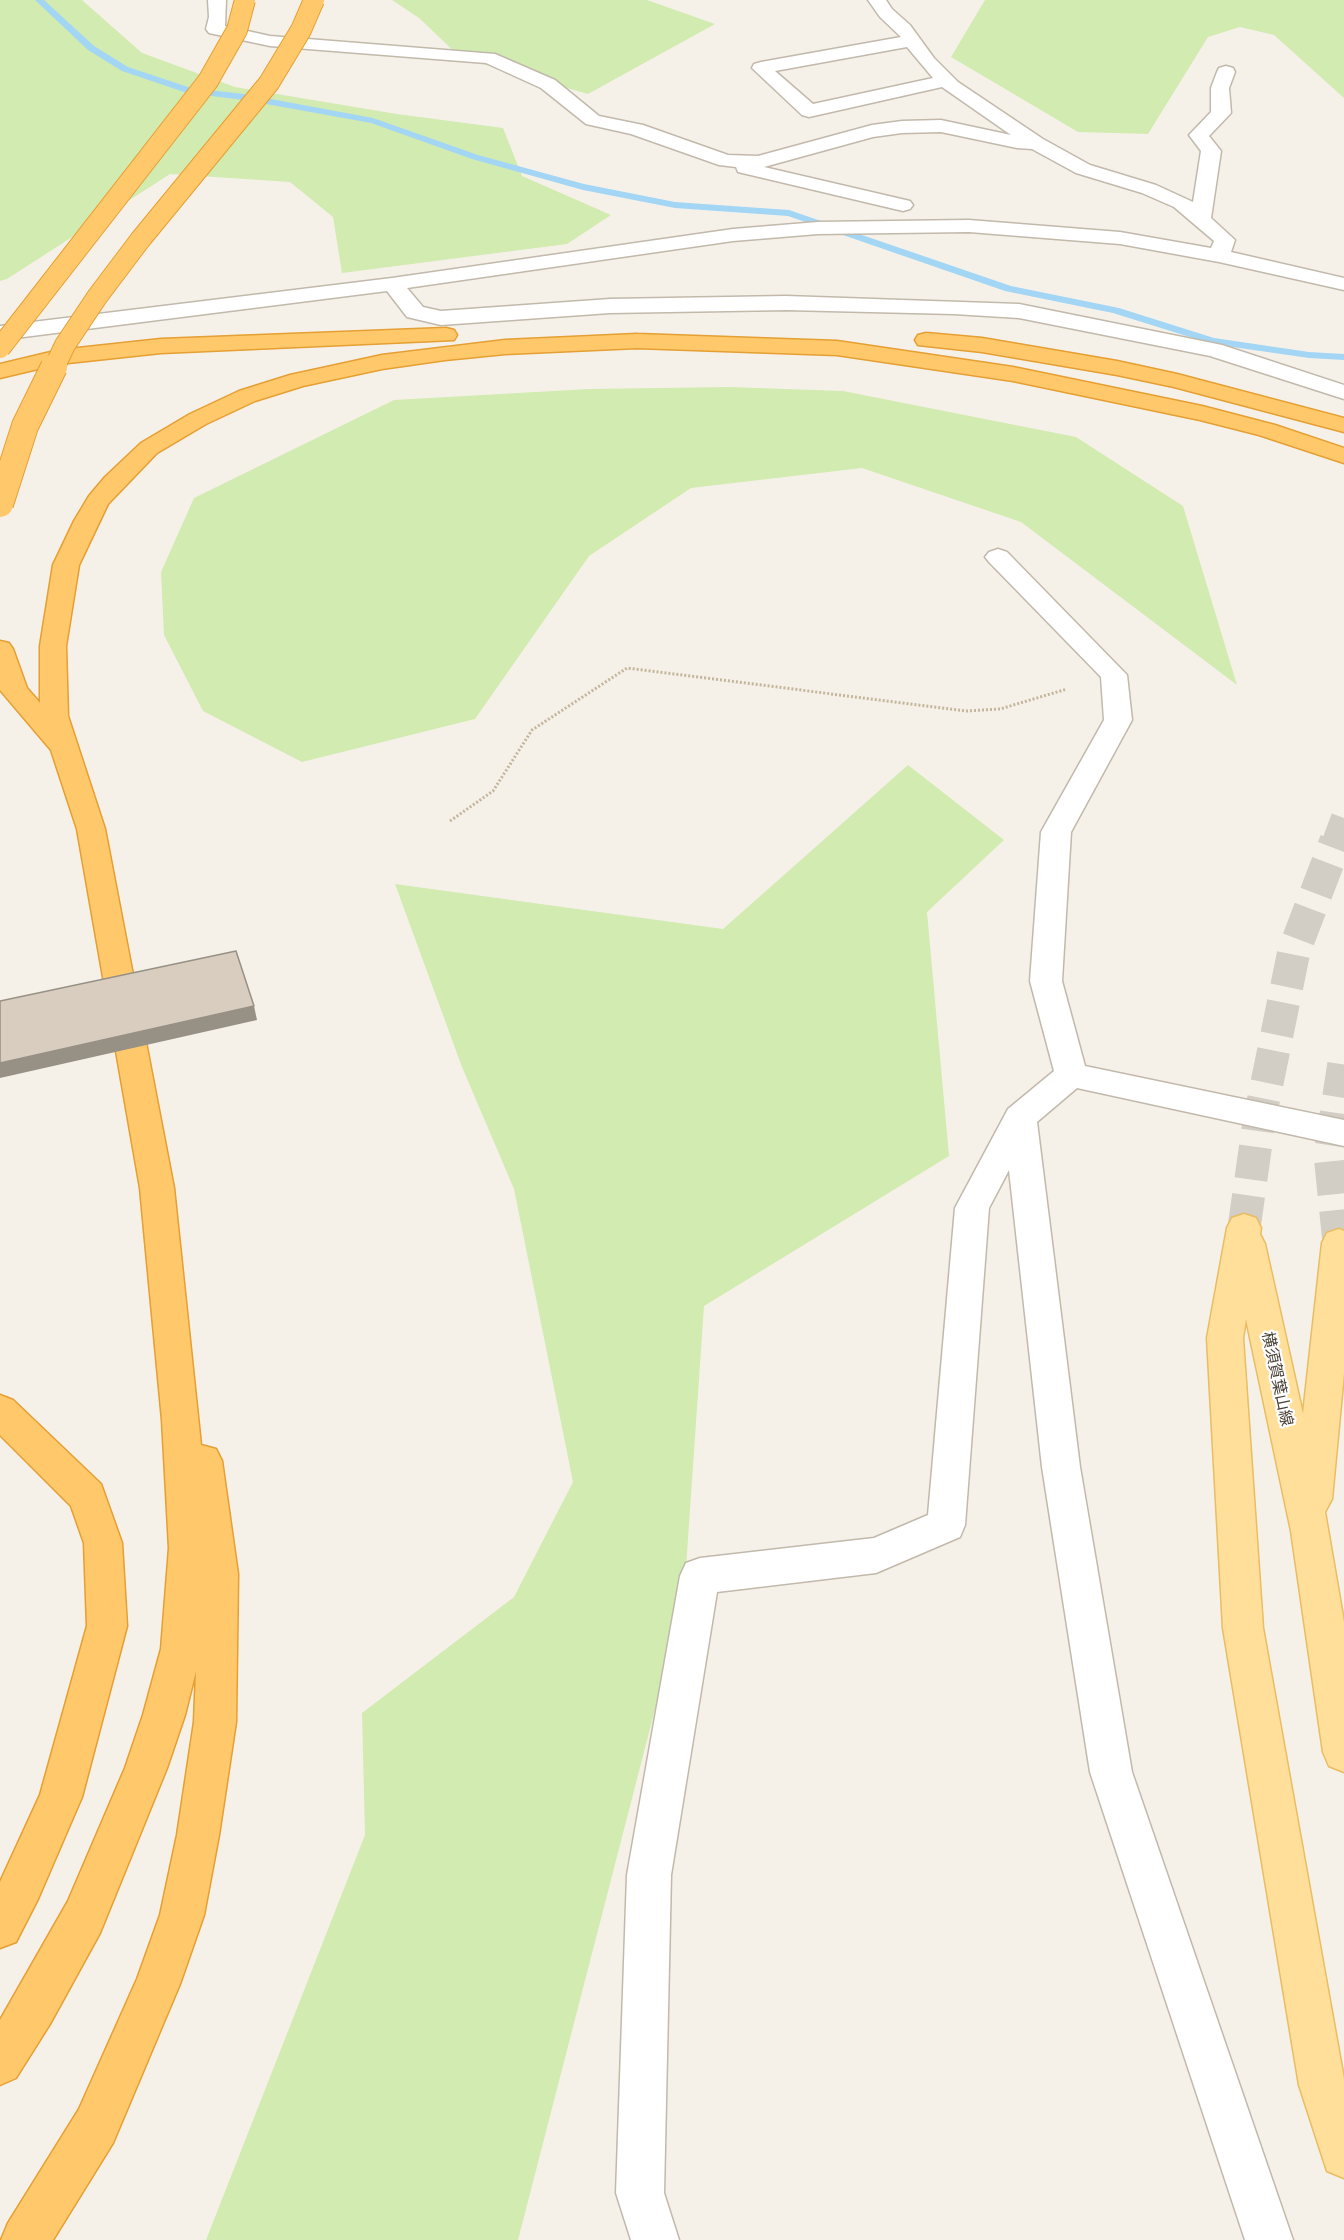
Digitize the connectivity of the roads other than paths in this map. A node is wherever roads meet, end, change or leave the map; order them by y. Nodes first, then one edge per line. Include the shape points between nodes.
1 (217, 0) edge
2 (245, 0) edge
3 (314, 0) edge
4 (877, 0) edge
5 (911, 41) junction
6 (1226, 72) dead end
7 (946, 81) junction
8 (1036, 144) junction
9 (726, 160) junction
10 (903, 205) dead end
11 (1200, 221) junction
12 (1219, 256) junction
13 (392, 284) junction
14 (1344, 284) edge
15 (0, 333) edge
16 (0, 348) edge
17 (0, 371) edge
18 (1344, 372) edge
19 (1301, 378) junction
20 (1344, 392) edge
21 (1344, 425) edge
22 (1344, 456) edge
23 (0, 504) edge
24 (998, 557) dead end
25 (0, 649) edge
26 (62, 746) junction
27 (1071, 1076) junction
28 (1020, 1118) junction
29 (1344, 1133) edge
30 (157, 1188) junction
31 (1341, 1259) edge
32 (0, 1411) edge
33 (1310, 1531) junction
34 (1344, 1752) edge
35 (0, 1926) edge
36 (0, 2062) edge
37 (1344, 2154) edge
38 (25, 2240) edge
39 (655, 2240) edge
40 (1269, 2240) edge

1 - 9 street via 215,29 270,40 489,58 549,84 593,120 636,129
2 - 16 highway, bridge via 237,30 208,81
3 - 23 highway, bridge via 269,83 140,240 65,345 25,426
4 - 5 street
5 - 7 street
5 - 7 street via 761,68 809,111
6 - 11 street via 1220,88 1221,113 1200,135 1211,151
7 - 8 street
8 - 9 street via 941,126 902,127 872,131 759,162
8 - 11 street via 1083,169 1181,203
9 - 10 street via 748,170
11 - 12 street via 1225,240
12 - 13 street via 1120,238 969,226 895,225 733,235
12 - 14 street
13 - 15 street
13 - 19 street via 415,312 441,318 610,306 786,303 1019,311 1214,350
17 - 21 highway via 59,357 161,346 653,327 754,328 982,345 1055,357 1177,381
18 - 19 street
19 - 20 street
22 - 26 highway via 1267,430 1127,397 1013,374 837,348 637,341 505,347 382,362 298,380 247,396 172,433 129,465 98,501 66,565 58,605 53,646 54,716
24 - 27 street via 1114,675 1118,720 1056,832 1046,981
25 - 26 highway via 14,690
26 - 30 highway via 91,829
27 - 28 street
27 - 29 street
28 - 39 street via 972,1208 946,1525 876,1556 700,1576 649,1875 640,2193
28 - 40 street via 1061,1467 1111,1772
30 - 36 highway via 181,1420 188,1548 181,1649 146,1768 84,1917
30 - 38 highway via 186,1345 218,1574 215,1722 182,1915 158,1984 96,2126
31 - 33 main road, 横須賀葉山線
32 - 35 highway via 87,1496 103,1543 106,1626 61,1797
33 - 34 main road, 横須賀葉山線
33 - 37 main road, 横須賀葉山線 via 1244,1228 1225,1338 1242,1628 1322,2085

